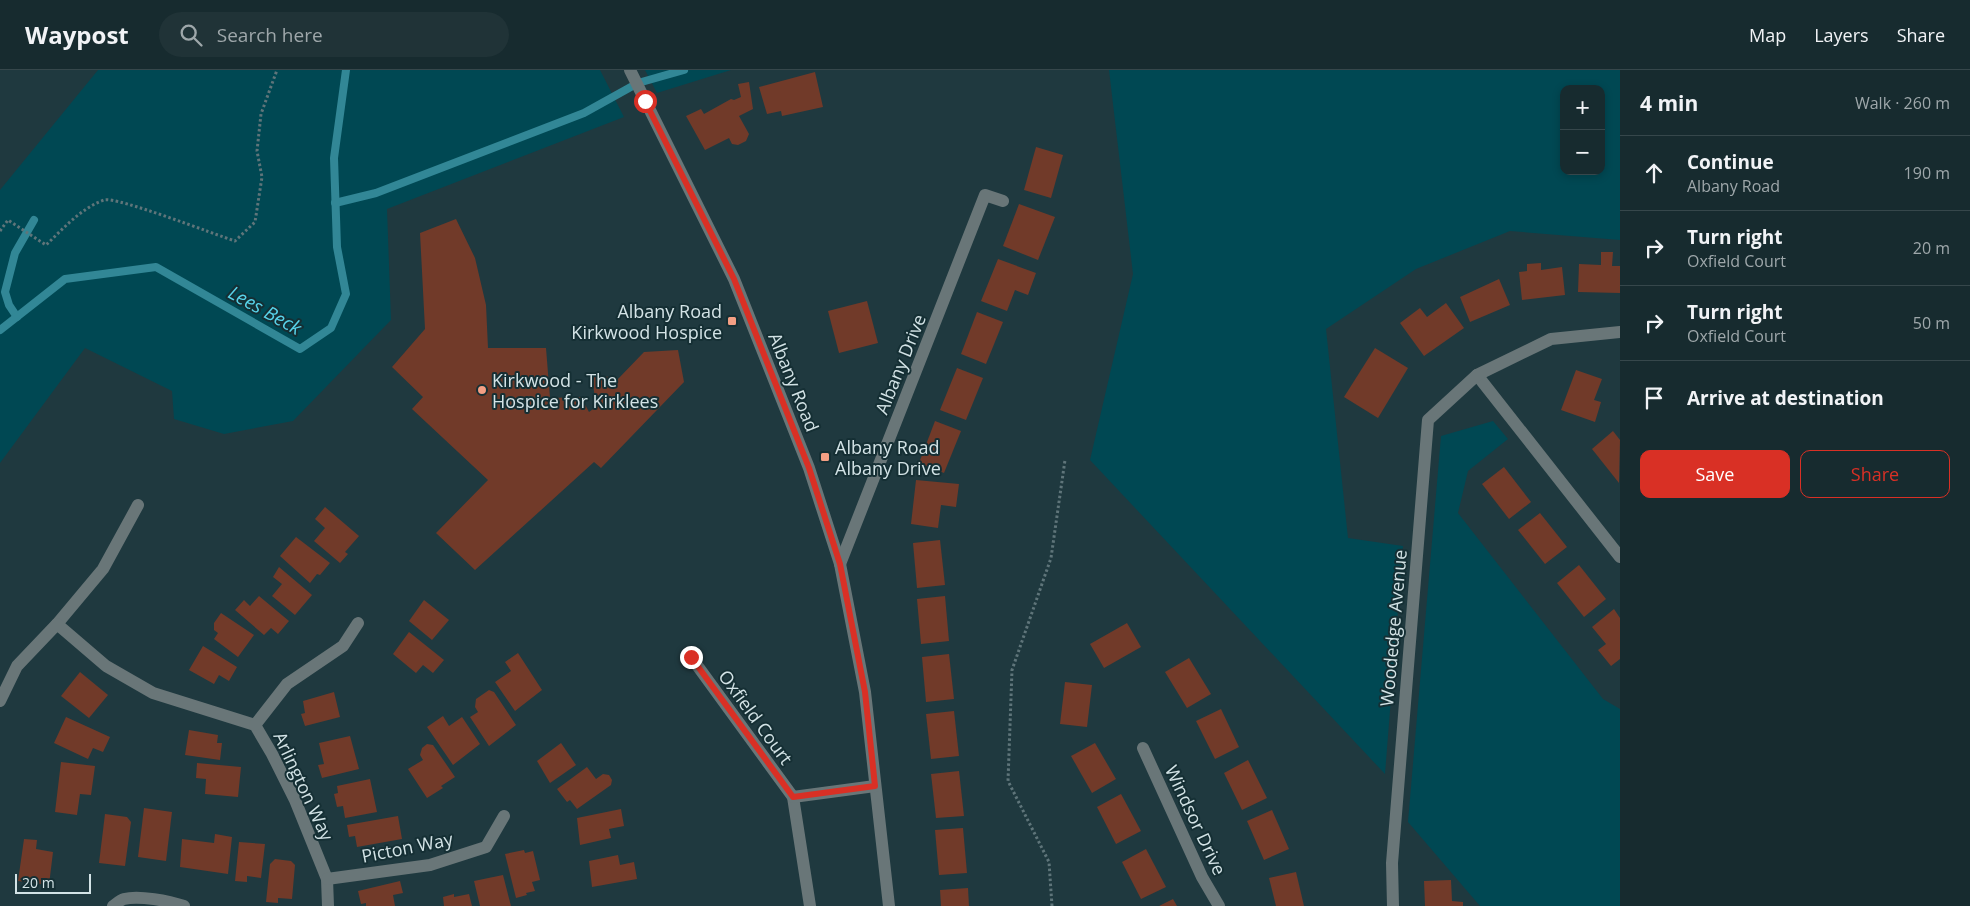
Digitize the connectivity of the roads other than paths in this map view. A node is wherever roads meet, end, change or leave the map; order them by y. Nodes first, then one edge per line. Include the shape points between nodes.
1 (630, 70) edge
2 (1003, 202) dead end
3 (1620, 332) edge
4 (1477, 375) junction
5 (138, 505) dead end
6 (1620, 557) edge
7 (840, 564) junction
8 (358, 623) dead end
9 (57, 624) junction
10 (691, 657) dead end
11 (0, 701) edge
12 (255, 725) junction
13 (1143, 748) dead end
14 (875, 786) junction
15 (793, 797) junction
16 (504, 816) dead end
17 (327, 879) junction
18 (113, 906) edge
19 (183, 906) edge
20 (328, 906) edge
21 (810, 906) edge
22 (889, 906) edge
23 (1219, 906) edge
24 (1392, 906) edge

1 - 7 street, Albany Road via 734,279 809,468
2 - 7 street, Albany Drive via 985,195
3 - 4 street, Woodedge Avenue via 1551,339
4 - 6 street
4 - 24 street, Woodedge Avenue via 1428,420 1392,863
5 - 9 street via 104,569
7 - 14 street, Albany Road via 865,692
8 - 12 street via 343,646 287,684
9 - 11 street via 17,666
9 - 12 street, Arlington Way via 106,666 153,693
10 - 15 street, Oxfield Court
12 - 17 street, Arlington Way via 295,800
13 - 23 street, Windsor Drive via 1202,877
14 - 15 street
14 - 22 street, Albany Road
15 - 21 street, Oxfield Court
16 - 17 street, Picton Way via 486,848 430,865
17 - 20 street, Arlington Way
18 - 19 street via 123,899 149,899

